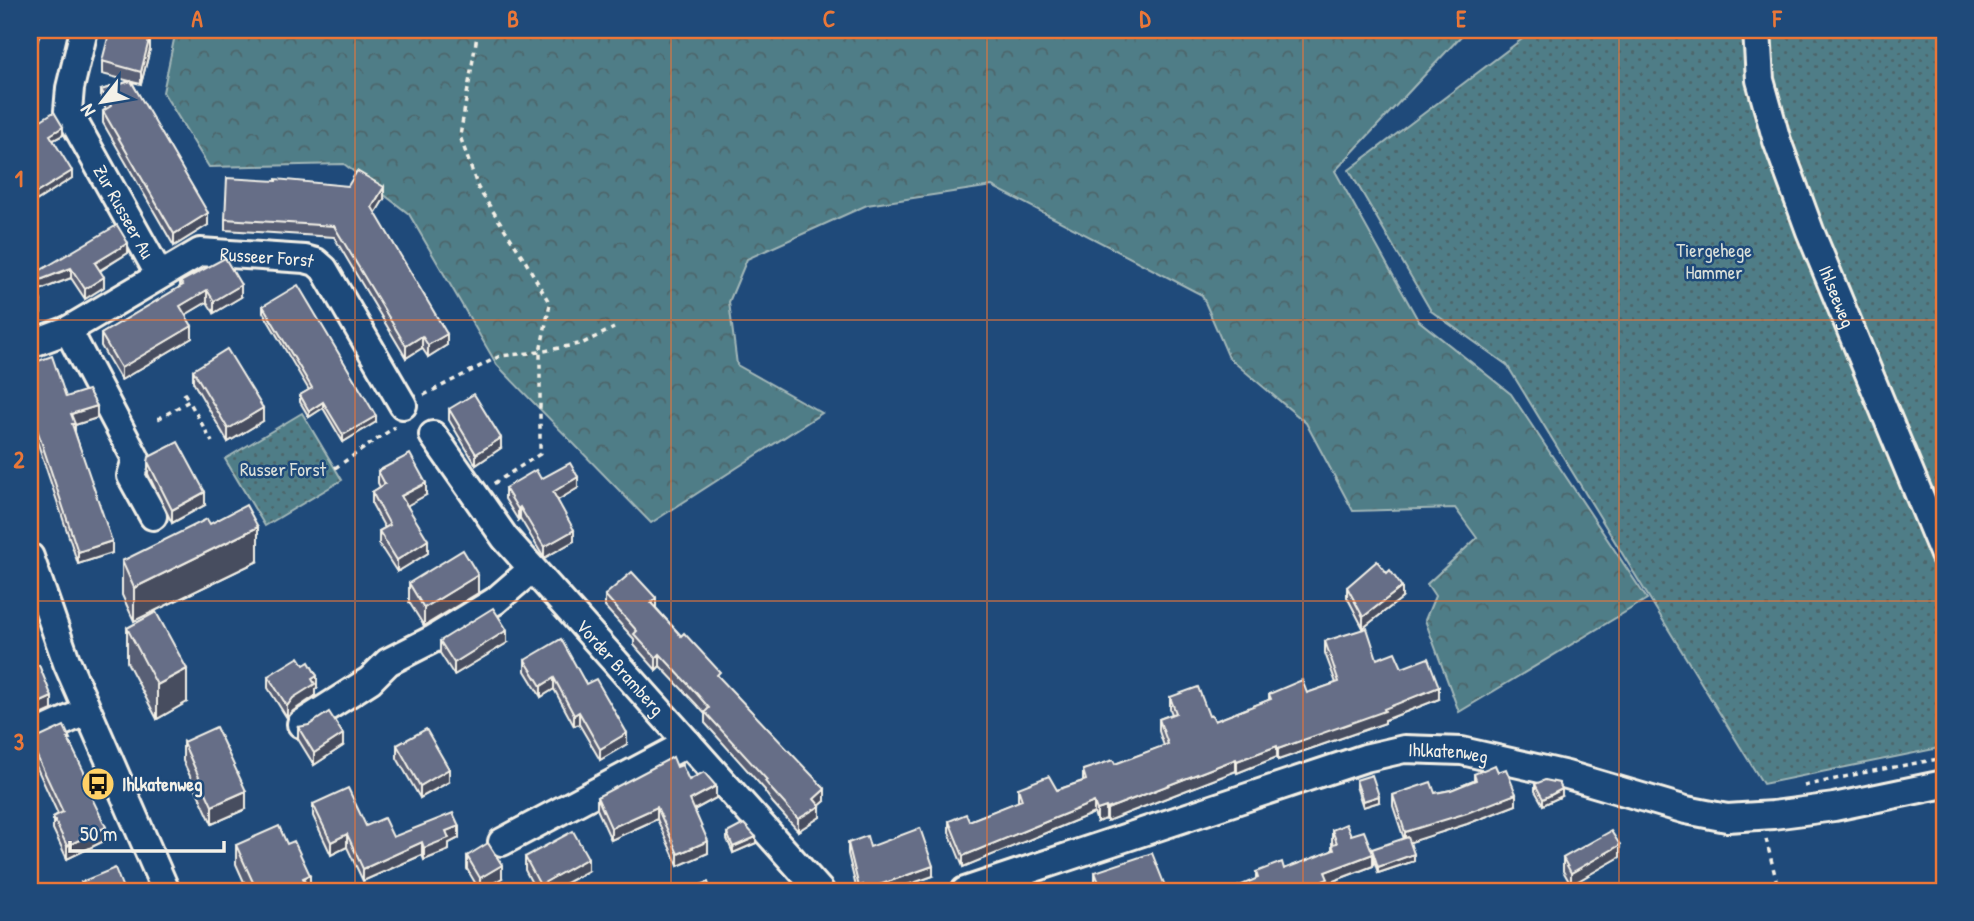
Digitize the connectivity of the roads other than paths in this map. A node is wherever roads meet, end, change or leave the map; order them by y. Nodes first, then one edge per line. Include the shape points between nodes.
1 (84, 30) edge
2 (1757, 30) edge
3 (159, 274) junction
4 (68, 330) junction
5 (30, 344) edge
6 (399, 416) road end
7 (433, 435) dead end
8 (153, 516) dead end
9 (1944, 555) edge
10 (30, 557) edge
11 (532, 569) junction
12 (87, 710) junction
13 (302, 724) edge
14 (30, 737) edge
15 (688, 743) junction
16 (1944, 784) edge
17 (502, 842) dead end
18 (166, 891) edge
19 (820, 891) edge
20 (965, 891) edge

1 - 3 street, Zur Russeer Au via 68,111
2 - 9 street, Ihlseeweg via 1760,80 1777,141
3 - 4 street, Russeer Forst
3 - 6 street, Russeer Forst via 200,252 316,262 324,269
4 - 5 street, Russeer Forst
4 - 8 street via 136,459 131,476
7 - 11 street, Vorder Bramberg
10 - 12 street
11 - 13 street via 495,601 387,662 370,680
11 - 15 street, Vorder Bramberg
12 - 14 street
12 - 18 street
15 - 17 street
15 - 19 street, Vorder Bramberg
16 - 20 street, Ihlkatenweg via 1834,807 1761,816 1712,816 1462,751 1404,749

